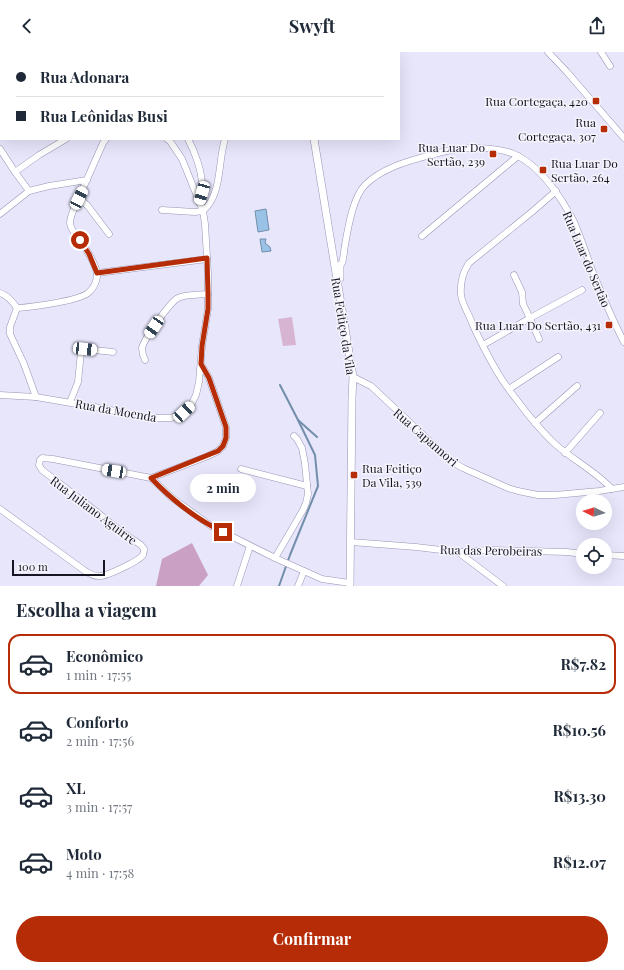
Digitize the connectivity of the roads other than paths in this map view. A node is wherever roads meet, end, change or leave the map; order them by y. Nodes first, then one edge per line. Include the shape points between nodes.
1 (548, 52) edge
2 (601, 52) edge
3 (610, 66) dead end
4 (624, 138) edge
5 (64, 140) edge
6 (105, 140) edge
7 (168, 140) edge
8 (188, 140) edge
9 (224, 140) edge
10 (314, 140) edge
11 (0, 149) edge
12 (518, 156) junction
13 (15, 172) junction
14 (87, 180) junction
15 (29, 191) junction
16 (556, 191) junction
17 (79, 198) junction
18 (199, 202) junction
19 (162, 210) dead end
20 (203, 210) junction
21 (0, 214) edge
22 (109, 234) dead end
23 (422, 236) dead end
24 (207, 258) junction
25 (338, 267) junction
26 (97, 273) junction
27 (514, 275) dead end
28 (582, 290) dead end
29 (0, 293) edge
30 (208, 294) junction
31 (17, 308) junction
32 (530, 318) junction
33 (539, 339) dead end
34 (624, 342) edge
35 (483, 345) junction
36 (113, 352) dead end
37 (558, 357) dead end
38 (145, 360) dead end
39 (201, 364) junction
40 (353, 377) junction
41 (577, 386) dead end
42 (509, 389) junction
43 (0, 395) edge
44 (36, 397) junction
45 (70, 402) junction
46 (600, 413) dead end
47 (535, 423) junction
48 (294, 436) dead end
49 (565, 453) junction
50 (241, 469) dead end
51 (151, 478) junction
52 (307, 486) junction
53 (624, 487) edge
54 (612, 489) junction
55 (0, 509) edge
56 (351, 542) junction
57 (250, 546) junction
58 (458, 552) junction
59 (576, 553) edge
60 (612, 555) edge
61 (624, 556) edge
62 (275, 558) junction
63 (304, 571) junction
64 (350, 584) edge
65 (237, 586) edge
66 (298, 586) edge
67 (502, 586) edge

1 - 4 street
2 - 3 street
5 - 13 street
6 - 14 street
7 - 18 street, Rua da Moenda via 182,159
8 - 18 street via 201,174 202,193
9 - 20 street via 217,186 211,202
10 - 25 street, Rua Feitiço da Vila
11 - 13 street
12 - 16 street, Rua Luar do Sertão via 545,177
12 - 23 street
12 - 25 street, Rua Luar do Sertão via 482,148 449,150 392,167 376,176 364,186 356,198 342,262
13 - 15 street
14 - 15 street
14 - 17 street
15 - 21 street
16 - 34 street, Rua Luar do Sertão via 574,221
16 - 35 street via 466,268 461,295
17 - 22 street
17 - 26 street via 73,211 71,227 89,254
18 - 20 street, Rua da Moenda
19 - 20 street
20 - 24 street, Rua da Moenda
24 - 26 street
24 - 30 street, Rua da Moenda
25 - 40 street, Rua Feitiço da Vila via 339,290
26 - 31 street via 93,288 82,297
27 - 32 street
28 - 32 street
29 - 31 street
30 - 38 street via 176,299 145,342 142,351
30 - 39 street, Rua da Moenda
31 - 44 street via 10,334
32 - 33 street
32 - 35 street
35 - 42 street
36 - 45 street via 82,349 78,382
37 - 42 street
39 - 45 street, Rua da Moenda via 196,395 191,405 184,412 171,418 137,416
39 - 51 street via 209,378 226,427 223,446 208,456
40 - 54 street, Rua Capannori via 371,386 452,462 495,482 514,490 545,496
40 - 56 street, Rua Feitiço da Vila
41 - 47 street
42 - 47 street
43 - 44 street, Rua da Moenda
44 - 45 street, Rua da Moenda
46 - 49 street
47 - 49 street
48 - 52 street via 302,448
49 - 54 street
50 - 52 street
51 - 55 street, Rua Juliano Aguirre via 52,459 40,460 42,470 144,549 140,557 103,576 94,576 85,571
51 - 57 street via 197,517
52 - 62 street via 308,494 303,510
53 - 54 street, Rua Capannori
56 - 58 street, Rua das Perobeiras
56 - 64 street, Rua Feitiço da Vila
57 - 62 street
57 - 65 street
58 - 59 street, Rua das Perobeiras
58 - 67 street
60 - 61 street
62 - 63 street
63 - 64 street via 322,579
63 - 66 street

